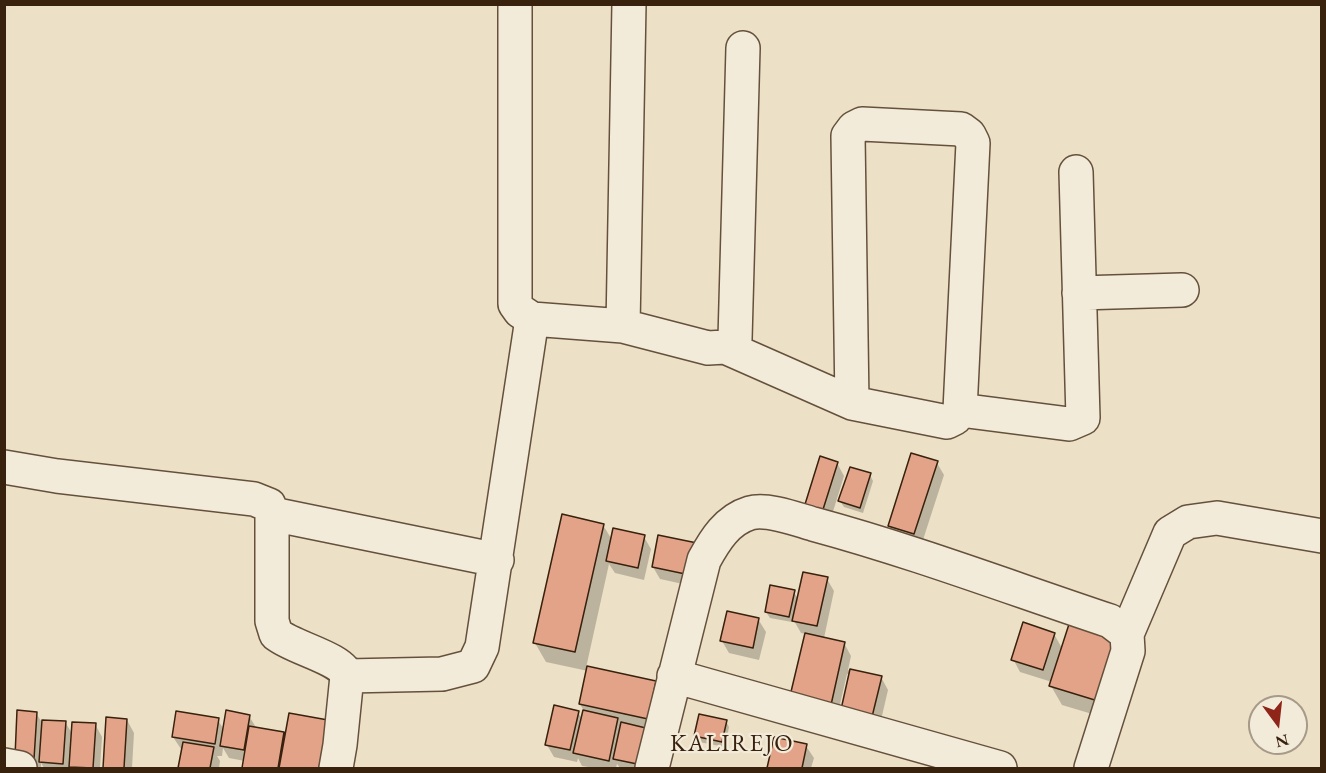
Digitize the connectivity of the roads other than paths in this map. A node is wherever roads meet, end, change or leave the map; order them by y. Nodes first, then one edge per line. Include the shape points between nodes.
1 (515, 4) edge
2 (629, 4) edge
3 (743, 48) dead end
4 (1076, 172) dead end
5 (1182, 290) dead end
6 (1079, 293) junction
7 (532, 319) junction
8 (623, 326) junction
9 (725, 347) junction
10 (852, 403) junction
11 (960, 410) junction
12 (4, 467) edge
13 (273, 514) junction
14 (1322, 536) edge
15 (497, 560) junction
16 (1127, 634) junction
17 (347, 676) junction
18 (674, 676) junction
19 (4, 765) edge
20 (20, 768) edge
21 (336, 768) edge
22 (652, 768) edge
23 (1000, 768) edge
24 (1091, 768) edge

1 - 7 street via 515,304
2 - 8 street
3 - 9 street via 735,339
4 - 6 street
5 - 6 street
6 - 11 street via 1083,418 1069,424
7 - 8 street
7 - 15 street
8 - 9 street via 708,348
9 - 10 street
10 - 11 street via 947,422
10 - 11 street via 849,136 862,124 961,129 973,143
12 - 13 street via 254,500 269,505
13 - 15 street
13 - 17 street via 272,621 276,634 336,662
14 - 16 street via 1217,518 1188,522 1170,533
15 - 17 street via 482,647 473,666 442,674
16 - 18 street via 1110,621 857,536 776,514 753,512 731,522 704,560
16 - 24 street via 1128,651
17 - 21 street
18 - 22 street
18 - 23 street
19 - 20 street

